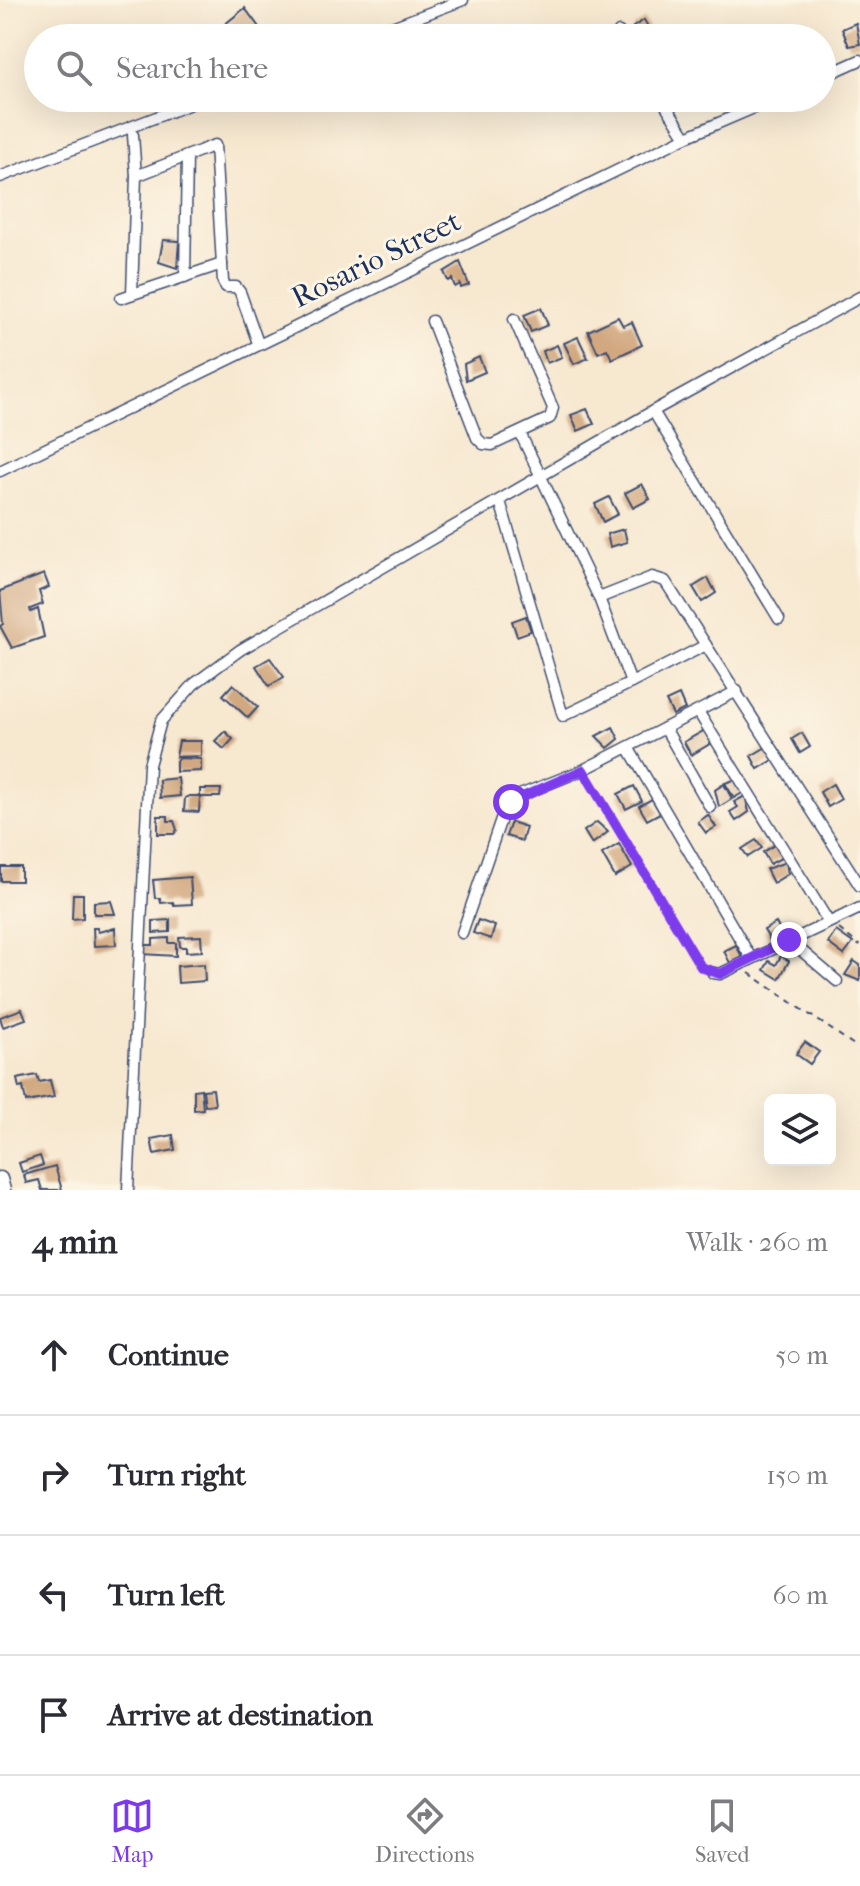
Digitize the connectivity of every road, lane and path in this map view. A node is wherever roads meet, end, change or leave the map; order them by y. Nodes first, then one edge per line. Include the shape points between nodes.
1 (463, 0) edge
2 (400, 24) edge
3 (860, 60) edge
4 (836, 71) edge
5 (169, 112) edge
6 (670, 112) edge
7 (744, 112) edge
8 (133, 135) dead end
9 (686, 137) junction
10 (187, 156) junction
11 (136, 176) junction
12 (0, 177) edge
13 (222, 264) junction
14 (185, 277) junction
15 (132, 294) junction
16 (860, 297) edge
17 (121, 298) dead end
18 (514, 319) dead end
19 (432, 321) dead end
20 (258, 343) junction
21 (653, 411) junction
22 (520, 433) junction
23 (0, 471) edge
24 (543, 475) junction
25 (500, 501) junction
26 (599, 598) junction
27 (779, 619) dead end
28 (706, 645) junction
29 (631, 683) junction
30 (737, 691) junction
31 (699, 713) junction
32 (665, 728) junction
33 (628, 747) junction
34 (583, 770) junction
35 (710, 807) dead end
36 (860, 886) edge
37 (860, 908) edge
38 (828, 921) junction
39 (462, 933) dead end
40 (789, 940) junction
41 (860, 946) edge
42 (751, 958) junction
43 (738, 965) junction
44 (713, 973) joint
45 (837, 981) dead end
46 (854, 1045) dead end
47 (0, 1179) edge
48 (3, 1190) edge
49 (128, 1190) edge

1 - 2 street
3 - 4 street
5 - 12 street
6 - 9 street
7 - 9 street, Rosario Street
8 - 11 street
9 - 20 street, Rosario Street
10 - 11 street
10 - 13 street via 215,145
10 - 14 street
11 - 15 street
13 - 14 street
13 - 20 street via 226,287 240,292
14 - 15 street
15 - 17 street
16 - 21 street
18 - 22 street via 553,408 550,418
19 - 22 street via 477,438 492,445
20 - 23 street, Rosario Street
21 - 24 street
21 - 27 street
22 - 24 street
24 - 25 street
24 - 26 street
25 - 29 street via 563,716
25 - 49 street via 240,650 194,684 161,721 147,780
26 - 28 street via 661,578
26 - 29 street
28 - 29 street
28 - 30 street
30 - 31 street
30 - 36 street
31 - 32 street
31 - 38 street
32 - 33 street
32 - 35 street
33 - 34 street
33 - 42 street
34 - 39 street via 511,802
34 - 44 path via 701,967
37 - 38 street
38 - 40 street
38 - 41 path
40 - 42 street
40 - 45 street
42 - 43 street
43 - 44 street
43 - 46 path
47 - 48 highway

